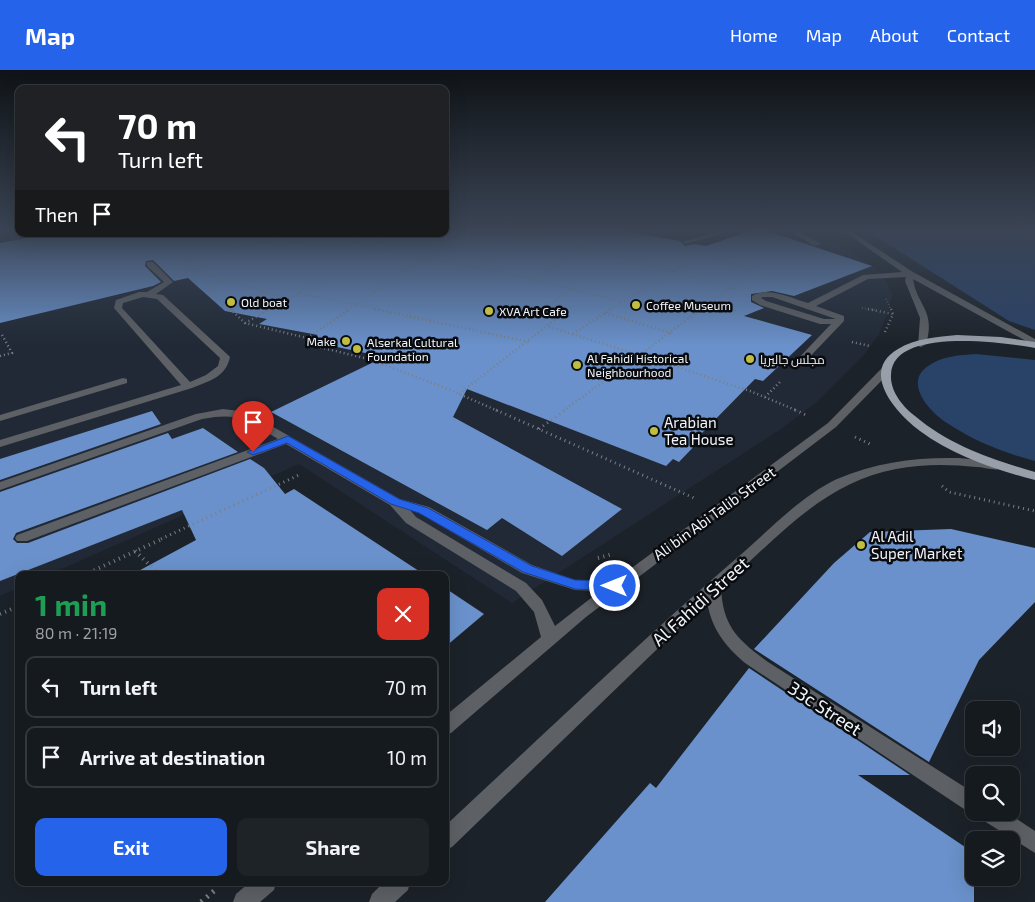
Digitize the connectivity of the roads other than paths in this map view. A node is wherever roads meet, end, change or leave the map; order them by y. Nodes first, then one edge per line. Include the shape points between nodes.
1 (155, 269) edge
2 (902, 269) edge
3 (910, 274) junction
4 (150, 294) junction
5 (809, 306) junction
6 (837, 323) junction
7 (921, 344) junction
8 (1035, 344) edge
9 (797, 365) dead end
10 (886, 370) junction
11 (122, 381) dead end
12 (188, 386) junction
13 (0, 418) edge
14 (288, 439) junction
15 (0, 444) edge
16 (1003, 467) junction
17 (1035, 476) edge
18 (0, 486) edge
19 (395, 502) junction
20 (22, 538) dead end
21 (615, 586) junction
22 (714, 586) junction
23 (550, 639) junction
24 (449, 724) edge
25 (965, 798) edge
26 (1002, 821) edge
27 (449, 836) edge
28 (1035, 843) edge
29 (262, 886) edge
30 (396, 886) edge
31 (244, 902) edge
32 (380, 902) edge

1 - 4 street via 169,282
2 - 3 street
3 - 5 street via 859,279
3 - 7 street via 909,281 925,318 926,332
3 - 8 street
4 - 12 street via 133,296 117,305
4 - 12 street via 160,297 225,357 218,372
5 - 6 street via 838,316 841,318
5 - 6 street via 773,295 755,298 823,322
6 - 9 street
7 - 8 main road via 962,338
7 - 10 main road via 900,353
10 - 16 main road via 886,387 899,406 923,427 958,448
10 - 21 street, Ali bin Abi Talib Street via 832,426
11 - 13 street
12 - 15 street
14 - 18 street via 243,414 212,413
14 - 19 street
14 - 20 street
16 - 17 main road
16 - 22 street, Al Fahidi Street via 975,462 912,464 862,474 820,496
19 - 21 street via 424,510 538,574 575,585
19 - 23 street via 411,520 533,597 548,624
21 - 23 street, Ali bin Abi Talib Street
22 - 25 street, 33c Street via 714,606 721,627 738,649 762,668
22 - 27 street, Al Fahidi Street
23 - 24 street, Ali bin Abi Talib Street
26 - 28 street
29 - 31 street
30 - 32 street

